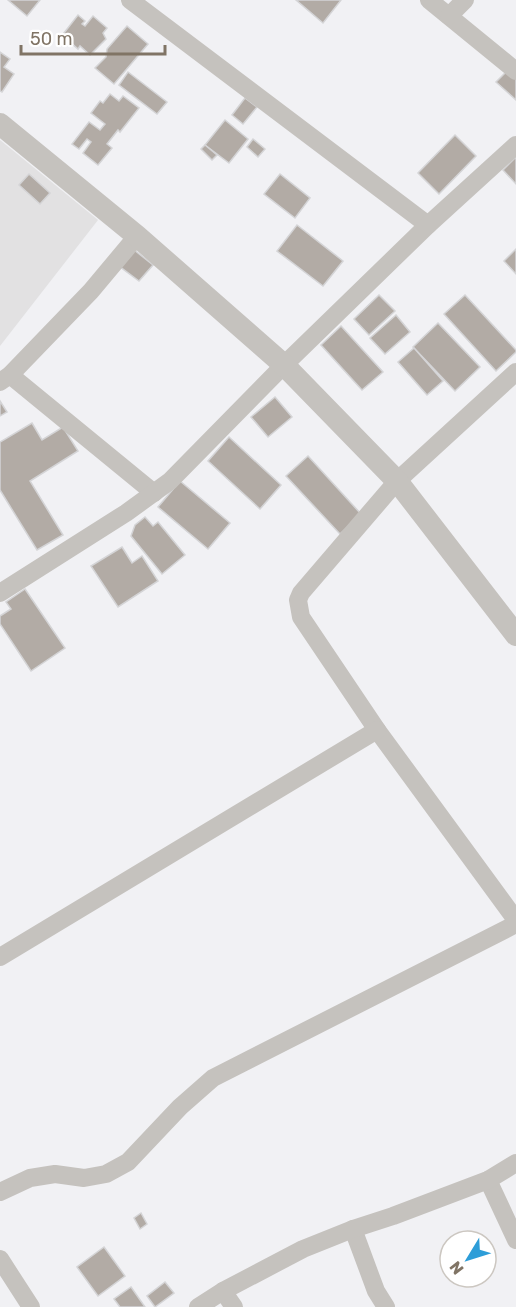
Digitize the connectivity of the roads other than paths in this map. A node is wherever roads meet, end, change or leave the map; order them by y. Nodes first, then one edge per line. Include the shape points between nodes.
1 (130, 0) edge
2 (429, 0) edge
3 (465, 0) edge
4 (448, 16) junction
5 (516, 71) edge
6 (0, 124) edge
7 (516, 145) edge
8 (428, 225) junction
9 (137, 236) junction
10 (284, 365) junction
11 (516, 372) edge
12 (5, 379) edge
13 (397, 481) junction
14 (154, 493) junction
15 (0, 593) edge
16 (516, 635) edge
17 (377, 730) junction
18 (516, 922) edge
19 (0, 957) edge
20 (516, 1163) edge
21 (488, 1180) junction
22 (0, 1192) edge
23 (353, 1229) junction
24 (516, 1240) edge
25 (0, 1259) edge
26 (223, 1291) junction
27 (30, 1307) edge
28 (198, 1307) edge
29 (234, 1307) edge
30 (386, 1307) edge

1 - 8 street
2 - 4 street
3 - 4 street
4 - 5 street
6 - 9 street
7 - 8 street
8 - 10 street
9 - 10 street
9 - 12 street via 91,291
10 - 13 street
10 - 14 street
11 - 13 street
12 - 14 street
13 - 16 street
13 - 17 street via 298,600 301,617
14 - 15 street
17 - 18 street
17 - 19 street
18 - 22 street via 213,1078 128,1162 106,1174 30,1178
20 - 21 street
21 - 23 street
21 - 24 street
23 - 26 street via 303,1249
23 - 30 street
25 - 27 street
26 - 28 street
26 - 29 street

